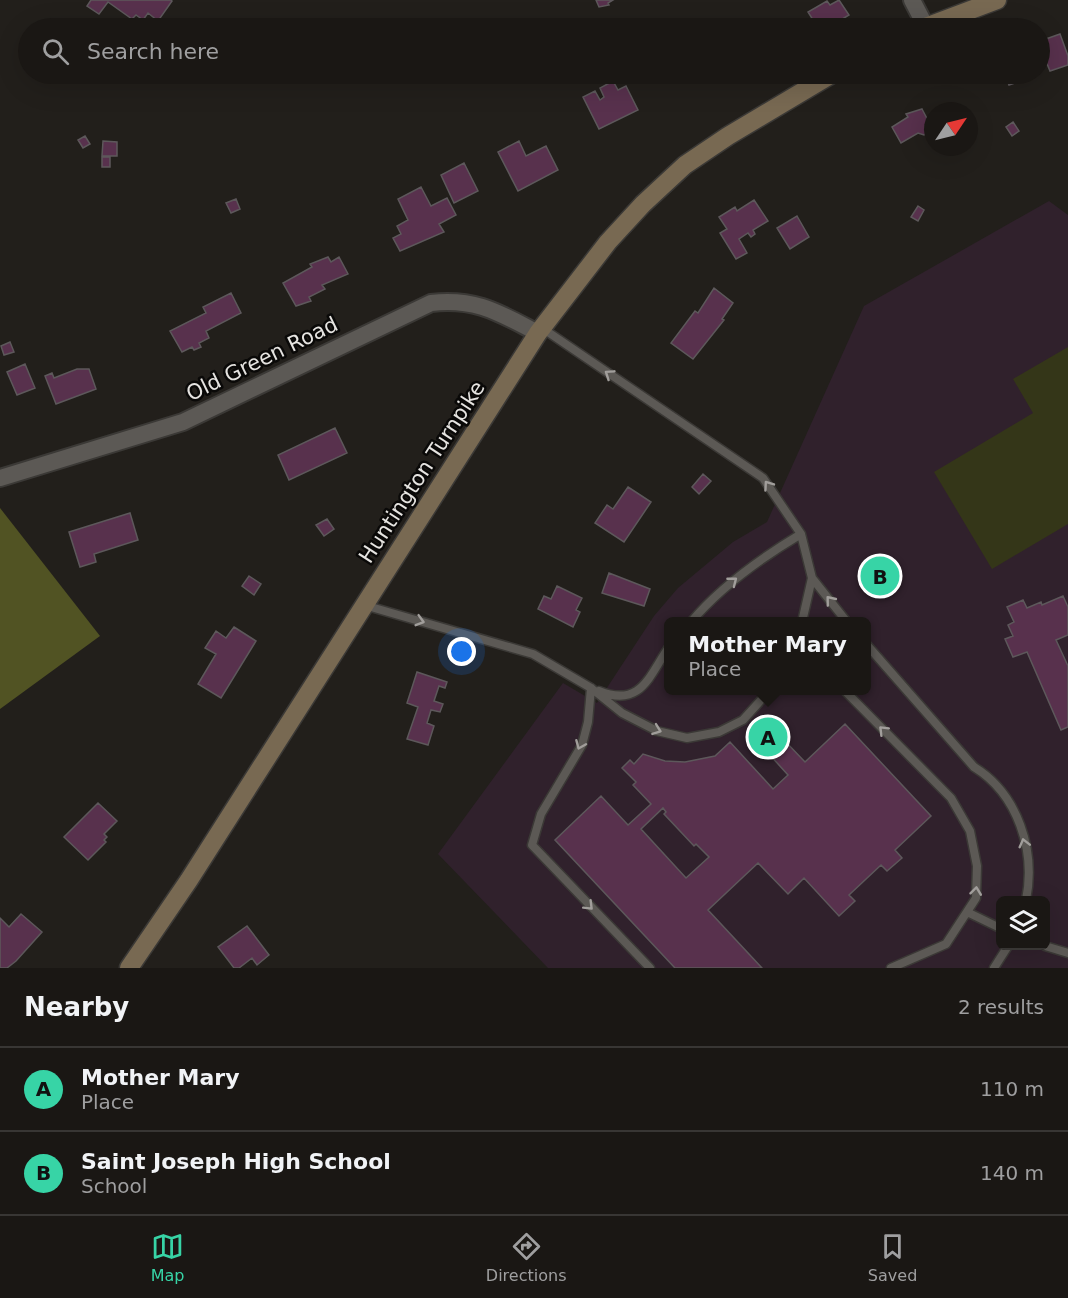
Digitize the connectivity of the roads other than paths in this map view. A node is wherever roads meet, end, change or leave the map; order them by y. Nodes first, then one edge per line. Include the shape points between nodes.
1 (912, 0) edge
2 (997, 0) edge
3 (920, 18) edge
4 (950, 18) edge
5 (815, 84) edge
6 (540, 331) junction
7 (0, 478) edge
8 (801, 534) junction
9 (812, 578) junction
10 (363, 605) junction
11 (695, 617) edge
12 (803, 617) edge
13 (844, 617) edge
14 (871, 650) edge
15 (664, 655) edge
16 (591, 688) junction
17 (766, 695) edge
18 (849, 695) edge
19 (1026, 896) edge
20 (967, 912) junction
21 (996, 926) edge
22 (1050, 947) edge
23 (1005, 950) edge
24 (1068, 953) edge
25 (129, 968) edge
26 (650, 968) edge
27 (891, 968) edge
28 (994, 968) edge

1 - 3 street
2 - 4 main road
5 - 6 main road, Huntington Turnpike via 685,165 608,242
6 - 7 street, Old Green Road via 470,302 431,303 183,422
8 -> 6 lane via 763,478
6 - 10 main road, Huntington Turnpike
8 - 9 lane
11 -> 8 lane via 731,582
9 - 12 lane
13 -> 9 lane
10 -> 16 lane via 534,654
10 - 25 main road, Huntington Turnpike
19 -> 14 lane via 1028,858 1011,802 996,783 974,767
15 - 16 lane via 645,685 629,696 615,698
16 -> 17 lane via 622,713 657,731 687,738 719,732 743,720
16 -> 26 lane via 582,745 541,814 532,845
20 -> 18 lane via 976,898 977,866 970,831 951,798
20 - 21 lane
20 - 27 lane via 946,944
22 - 24 lane
23 - 28 lane

